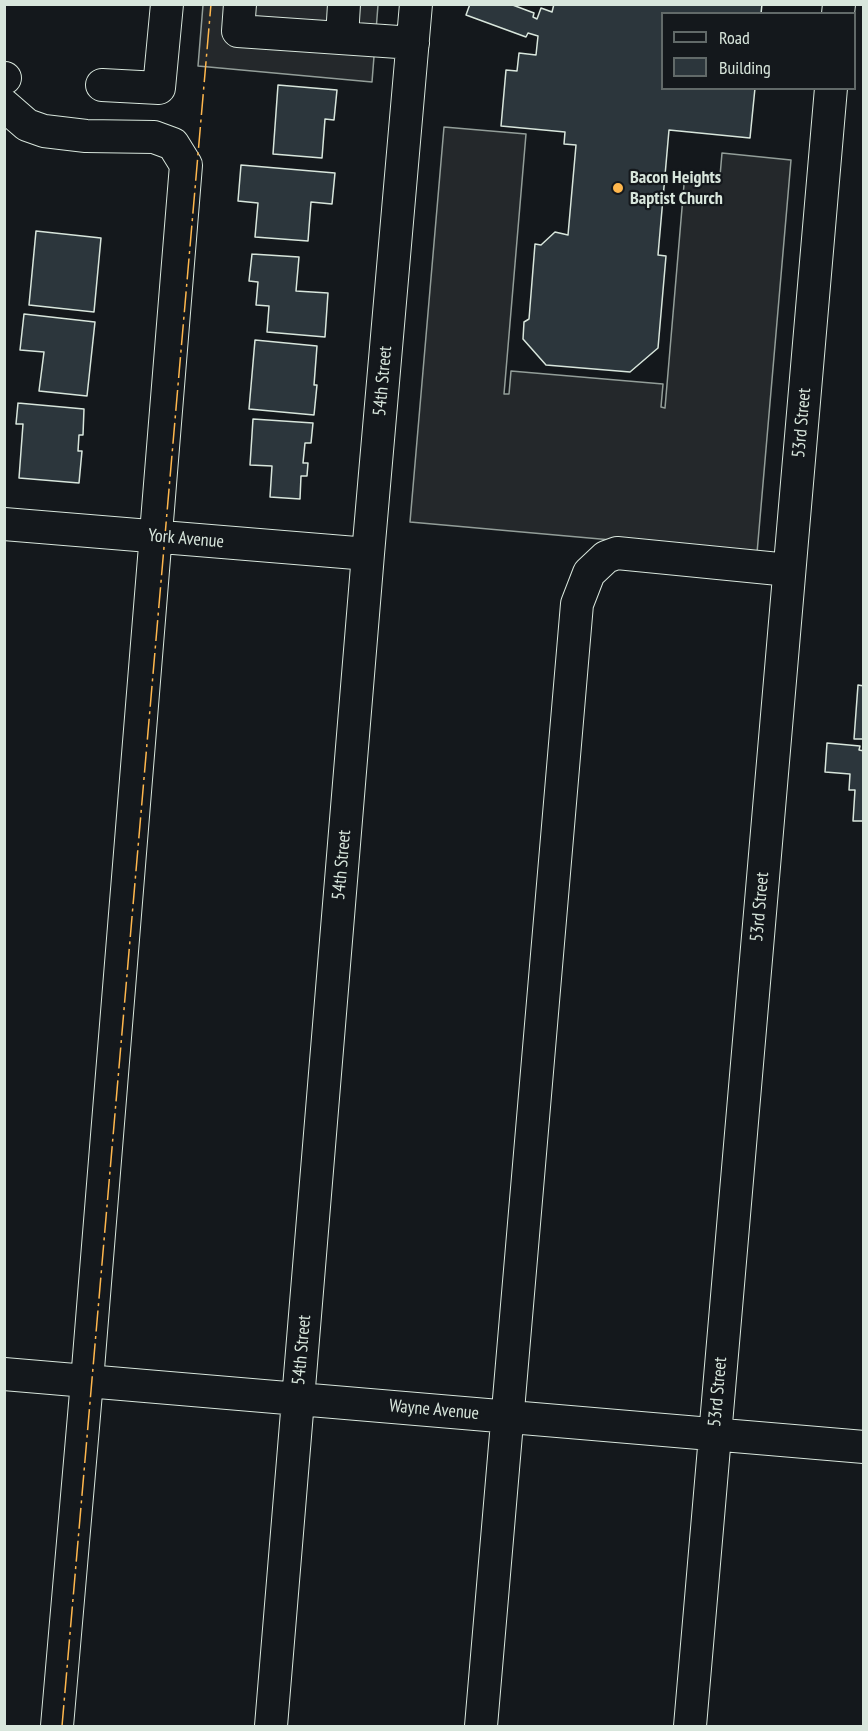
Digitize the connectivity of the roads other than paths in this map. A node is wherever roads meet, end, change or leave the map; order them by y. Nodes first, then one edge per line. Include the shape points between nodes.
1 (167, 4) edge
2 (240, 4) edge
3 (344, 4) edge
4 (416, 4) edge
5 (342, 38) junction
6 (413, 43) junction
7 (102, 85) dead end
8 (831, 90) edge
9 (4, 105) edge
10 (4, 524) edge
11 (157, 537) junction
12 (368, 554) junction
13 (789, 570) junction
14 (4, 1374) edge
15 (87, 1381) junction
16 (298, 1399) junction
17 (508, 1416) junction
18 (714, 1433) junction
19 (864, 1447) edge
20 (57, 1726) edge
21 (271, 1726) edge
22 (481, 1726) edge
23 (690, 1726) edge

1 - 7 street via 159,88
2 - 5 street via 238,31
3 - 5 street
4 - 6 street, 54th Street
5 - 6 street
6 - 12 street, 54th Street
8 - 13 street, 53rd Street
9 - 11 street via 27,125 44,130 86,136 154,137 173,144 186,165
10 - 11 street, York Avenue
11 - 12 street, York Avenue
11 - 15 street
12 - 16 street, 54th Street
13 - 17 street via 617,553 595,566 583,586 578,604
13 - 18 street, 53rd Street
14 - 15 street, Wayne Avenue
15 - 16 street, Wayne Avenue
15 - 20 street
16 - 17 street, Wayne Avenue
16 - 21 street, 54th Street
17 - 18 street, Wayne Avenue
17 - 22 street
18 - 19 street, Wayne Avenue
18 - 23 street, 53rd Street

